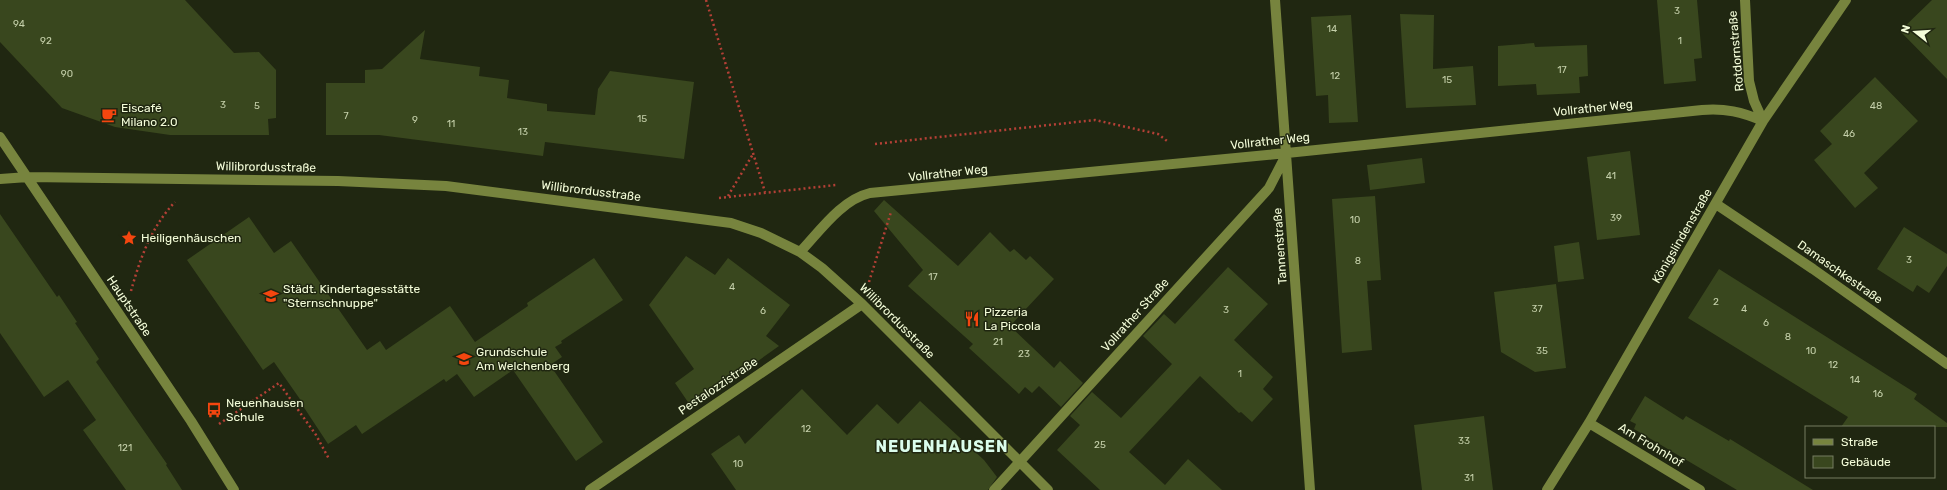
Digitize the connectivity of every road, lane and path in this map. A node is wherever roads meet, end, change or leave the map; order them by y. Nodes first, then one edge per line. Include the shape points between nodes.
1 (706, 0) edge
2 (1275, 0) edge
3 (1745, 0) edge
4 (1846, 0) edge
5 (1763, 121) junction
6 (0, 137) edge
7 (875, 144) dead end
8 (1287, 153) junction
9 (753, 154) junction
10 (1195, 162) junction
11 (28, 177) junction
12 (200, 178) junction
13 (0, 179) edge
14 (898, 191) junction
15 (765, 192) junction
16 (870, 193) junction
17 (728, 196) junction
18 (717, 198) dead end
19 (1716, 204) junction
20 (800, 252) junction
21 (862, 304) junction
22 (124, 322) junction
23 (1947, 364) edge
24 (1589, 423) junction
25 (201, 437) junction
26 (329, 459) dead end
27 (1020, 462) junction
28 (234, 490) edge
29 (590, 490) edge
30 (994, 490) edge
31 (1048, 490) edge
32 (1310, 490) edge
33 (1547, 490) edge
34 (1700, 490) edge

1 - 9 path
2 - 8 street, Tannenstraße
3 - 5 street, Rotdornstraße via 1749,81
4 - 5 street, Königslindenstraße
5 - 8 street, Vollrather Weg via 1743,112 1702,110
5 - 19 street, Königslindenstraße
6 - 11 street, Hauptstraße
7 - 10 path via 1095,120 1158,134
8 - 10 street, Vollrather Weg
8 - 27 street, Vollrather Straße via 1269,188
8 - 32 street, Tannenstraße
9 - 15 path
9 - 17 path
10 - 14 street, Vollrather Weg
11 - 12 street, Willibrordusstraße
11 - 13 street, Willibrordusstraße
11 - 22 street, Hauptstraße
12 - 20 street, Willibrordusstraße via 410,184 486,191 721,221 762,233
12 - 22 path via 170,207 152,235 139,263
14 - 16 street, Vollrather Weg
14 - 21 path
15 - 16 path via 846,184
15 - 17 path
16 - 20 street, Vollrather Weg via 858,196 847,204
17 - 18 path
19 - 23 street, Damaschkestraße
19 - 24 street, Königslindenstraße
20 - 21 street, Willibrordusstraße
21 - 27 street, Willibrordusstraße
21 - 29 street, Pestalozzistraße
22 - 25 street, Hauptstraße
24 - 33 street, Königslindenstraße
24 - 34 street, Am Frohnhof
25 - 26 path via 279,383 316,435
25 - 28 street, Hauptstraße
27 - 30 street, Vollrather Straße
27 - 31 street, Willibrordusstraße

